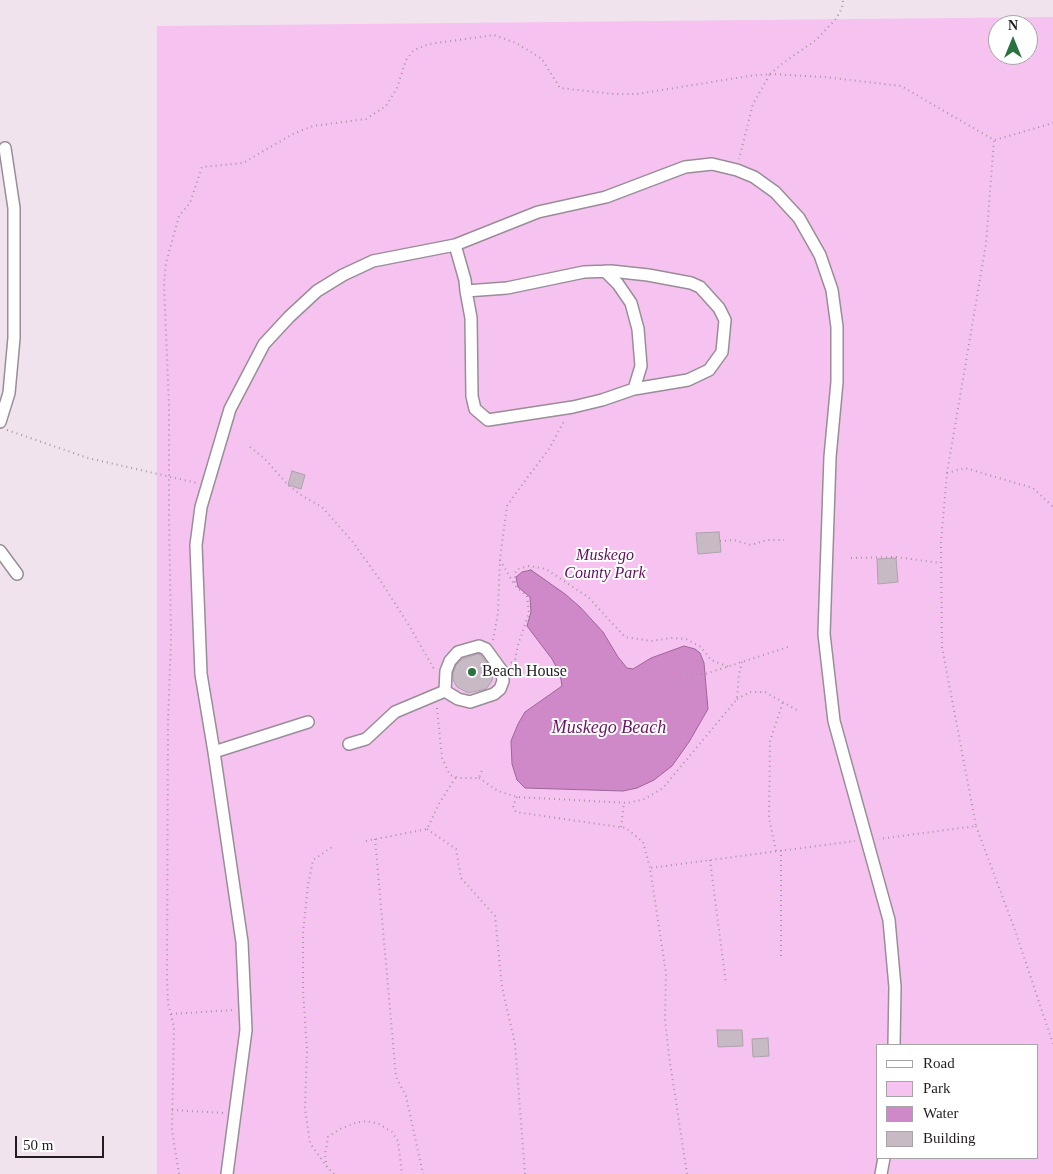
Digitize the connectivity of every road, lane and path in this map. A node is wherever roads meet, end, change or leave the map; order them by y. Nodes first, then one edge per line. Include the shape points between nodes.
1 (843, 0) edge
2 (770, 74) junction
3 (1053, 123) edge
4 (994, 140) junction
5 (5, 148) dead end
6 (737, 170) junction
7 (455, 245) junction
8 (605, 271) junction
9 (466, 291) junction
10 (634, 388) junction
11 (573, 407) junction
12 (0, 422) edge
13 (0, 427) edge
14 (250, 447) dead end
15 (948, 473) junction
16 (169, 477) junction
17 (207, 485) junction
18 (1053, 507) edge
19 (784, 540) dead end
20 (720, 541) dead end
21 (0, 551) edge
22 (851, 558) dead end
23 (500, 560) junction
24 (940, 563) junction
25 (17, 574) dead end
26 (515, 586) junction
27 (788, 646) dead end
28 (491, 655) junction
29 (742, 662) junction
30 (729, 667) junction
31 (434, 670) dead end
32 (501, 670) junction
33 (686, 674) dead end
34 (440, 693) junction
35 (737, 699) junction
36 (783, 702) junction
37 (797, 710) dead end
38 (308, 722) dead end
39 (349, 744) dead end
40 (214, 752) junction
41 (482, 770) dead end
42 (456, 777) junction
43 (479, 778) junction
44 (517, 797) junction
45 (624, 803) junction
46 (976, 826) junction
47 (621, 827) junction
48 (427, 830) junction
49 (375, 839) junction
50 (867, 840) junction
51 (366, 841) dead end
52 (332, 847) dead end
53 (781, 850) junction
54 (776, 851) junction
55 (710, 860) junction
56 (650, 868) junction
57 (781, 959) dead end
58 (726, 984) dead end
59 (245, 1009) junction
60 (171, 1014) junction
61 (894, 1044) edge
62 (1053, 1044) edge
63 (172, 1110) junction
64 (235, 1113) junction
65 (884, 1159) edge
66 (327, 1167) junction
67 (180, 1174) edge
68 (227, 1174) edge
69 (334, 1174) edge
70 (402, 1174) edge
71 (423, 1174) edge
72 (525, 1174) edge
73 (687, 1174) edge
74 (881, 1174) edge

1 - 2 path via 836,19 816,40
2 - 4 path via 901,86
2 - 6 path via 753,104
2 - 16 path via 637,94 614,94 560,88 542,59 516,43 494,35 429,44 414,50 406,60 386,106 366,119 313,126 243,163 202,167 190,203 179,216 166,263
3 - 4 path
4 - 15 path via 986,244
5 - 12 street via 14,208 14,338 9,393
6 - 7 street via 712,164 685,167 606,197 538,212
6 - 50 street via 775,192 799,218 820,255 832,290 837,327 837,382 830,456 824,634 834,721
7 - 9 street
7 - 17 street via 373,261 317,292 290,317 264,344 230,408
8 - 9 street via 584,272 508,288
8 - 10 street via 631,303 638,329 641,366
8 - 10 street via 691,283 700,287 725,320 722,352 709,370 688,380
9 - 11 street via 471,318 474,409 488,420
10 - 11 street
11 - 23 path via 549,449 507,506
13 - 16 path via 88,458
14 - 31 path via 288,485 322,507 352,541 410,627
15 - 18 path via 965,468 1033,488
15 - 24 path
16 - 17 path
16 - 60 path via 171,638 166,979
17 - 40 street via 196,545 197,609 201,674
19 - 20 path via 767,540 751,545 734,540
21 - 25 street
22 - 24 path via 896,556
23 - 26 path
23 - 28 path via 498,614
24 - 46 path via 942,647
26 - 30 path via 514,573 518,569 529,566 546,570 588,597 625,637 651,641 686,639 701,648 711,660
26 - 32 path via 527,596 529,613 515,659
27 - 29 path
28 - 32 street
28 - 34 street via 479,646 458,652 450,661
29 - 30 path
29 - 35 path
30 - 33 path via 705,674
32 - 34 street via 503,681 494,694 470,702
34 - 39 street via 395,712 366,739
34 - 42 path via 442,758 450,775
35 - 36 path via 750,692 765,692
35 - 45 path via 664,788 645,799
36 - 37 path
36 - 54 path via 770,741 769,818
38 - 40 street
40 - 59 street via 242,942
41 - 43 path
42 - 43 path
42 - 48 path
43 - 44 path via 498,791
44 - 45 path
44 - 47 path via 512,806 516,812
45 - 47 path
46 - 50 path
46 - 62 path
47 - 56 path via 643,842
48 - 49 path
48 - 72 path via 456,849 461,878 495,916 502,987 515,1044
49 - 51 path
49 - 71 path via 396,1077 406,1096
50 - 53 path
50 - 61 street via 889,920 895,987
52 - 66 path via 314,860 303,933 307,1050 305,1109 310,1143
53 - 54 path
53 - 57 path
54 - 55 path
55 - 56 path
55 - 58 path
56 - 73 path via 666,973 665,1019 669,1056
59 - 60 path
59 - 64 street via 246,1030
60 - 63 path via 174,1027
63 - 64 path
63 - 67 path
64 - 68 street
65 - 74 street
66 - 69 path
66 - 70 path via 328,1137 340,1129 366,1121 392,1132 398,1141

